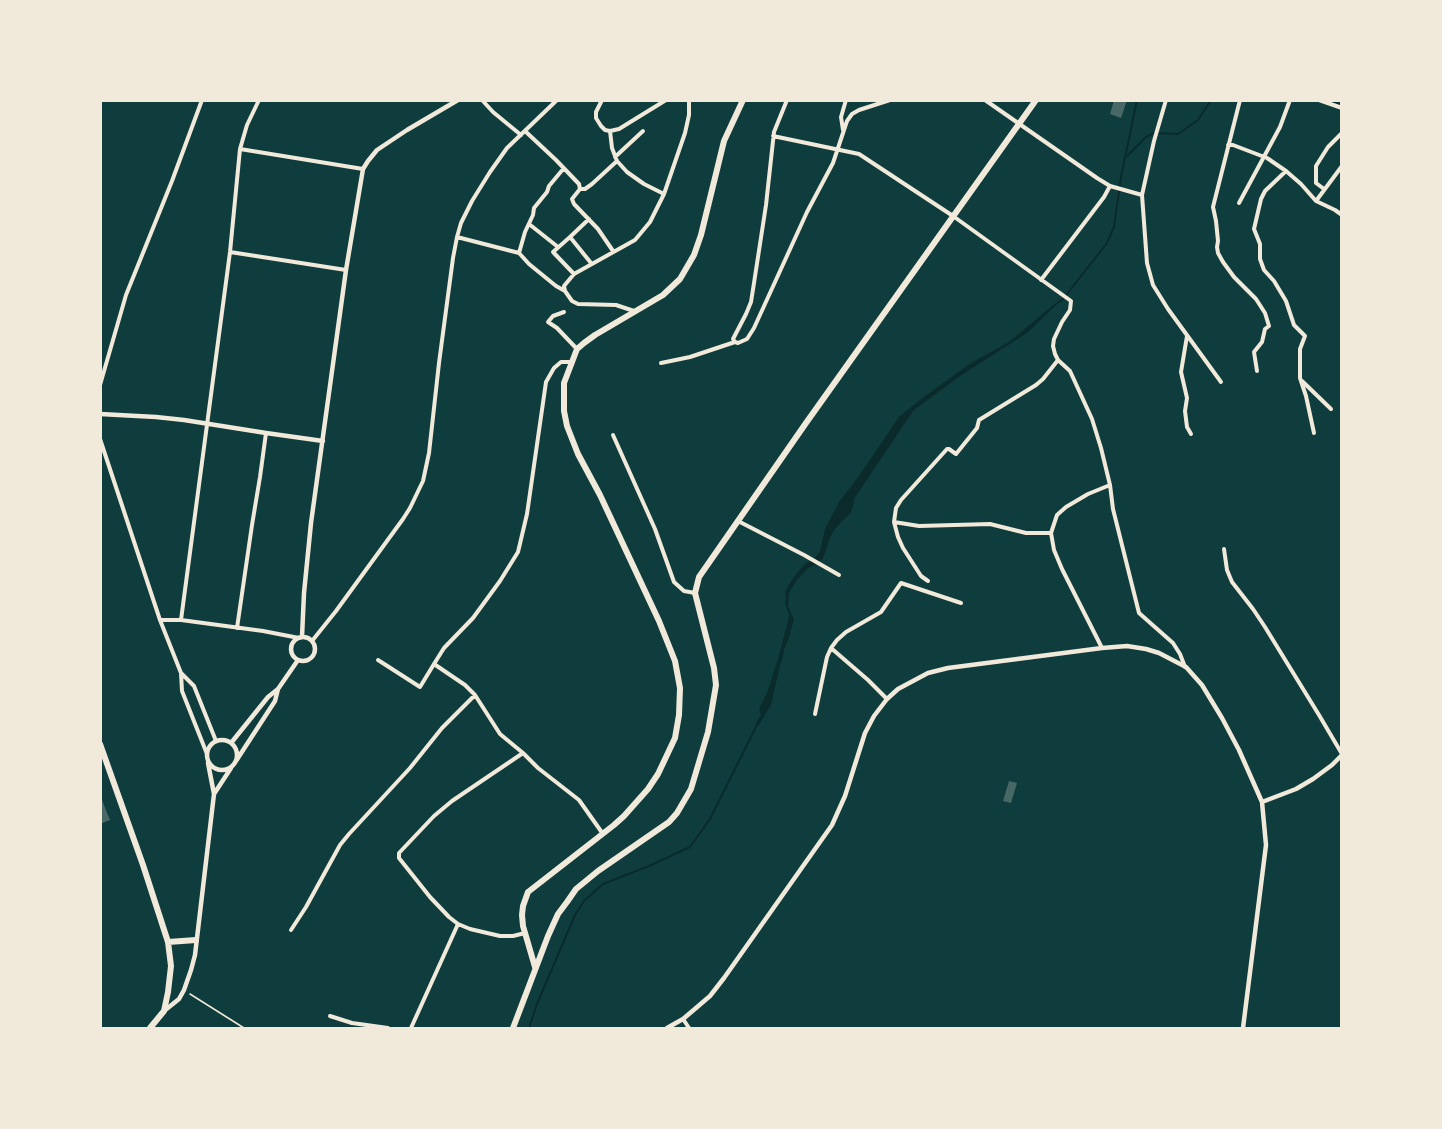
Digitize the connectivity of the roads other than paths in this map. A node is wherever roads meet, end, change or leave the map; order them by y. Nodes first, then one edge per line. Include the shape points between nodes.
1 (202, 100) edge
2 (259, 100) edge
3 (458, 100) edge
4 (482, 100) edge
5 (557, 100) edge
6 (602, 100) edge
7 (666, 100) edge
8 (689, 100) edge
9 (743, 100) edge
10 (787, 100) edge
11 (846, 100) edge
12 (890, 100) edge
13 (986, 100) edge
14 (1036, 100) edge
15 (1166, 100) edge
16 (1240, 100) edge
17 (1290, 100) edge
18 (1318, 100) edge
19 (1341, 108) edge
20 (1019, 124) junction
21 (843, 130) junction
22 (610, 131) junction
23 (643, 131) dead end
24 (523, 133) junction
25 (1341, 133) edge
26 (773, 136) junction
27 (1228, 145) junction
28 (838, 148) junction
29 (240, 149) junction
30 (1265, 157) junction
31 (616, 159) junction
32 (1341, 166) edge
33 (564, 168) junction
34 (363, 169) junction
35 (1286, 171) junction
36 (1110, 186) junction
37 (580, 189) junction
38 (1324, 189) junction
39 (664, 194) junction
40 (1142, 195) junction
41 (1316, 201) junction
42 (1239, 203) dead end
43 (1341, 215) edge
44 (953, 216) junction
45 (589, 219) junction
46 (529, 224) junction
47 (457, 237) junction
48 (570, 237) junction
49 (558, 247) junction
50 (614, 251) junction
51 (230, 252) junction
52 (519, 254) junction
53 (591, 263) junction
54 (346, 270) junction
55 (574, 274) junction
56 (1041, 280) junction
57 (565, 291) junction
58 (634, 311) junction
59 (564, 312) dead end
60 (1187, 335) junction
61 (735, 342) junction
62 (578, 349) junction
63 (1058, 360) junction
64 (572, 362) junction
65 (661, 363) dead end
66 (1257, 371) dead end
67 (1300, 378) junction
68 (1221, 382) dead end
69 (100, 385) edge
70 (1330, 410) dead end
71 (100, 414) edge
72 (206, 424) junction
73 (266, 434) junction
74 (1191, 434) dead end
75 (1314, 434) dead end
76 (613, 435) dead end
77 (100, 439) edge
78 (323, 441) junction
79 (1110, 484) junction
80 (737, 521) junction
81 (894, 522) junction
82 (1051, 534) junction
83 (1224, 549) dead end
84 (839, 575) dead end
85 (928, 580) dead end
86 (695, 593) junction
87 (961, 603) dead end
88 (159, 620) junction
89 (181, 621) junction
90 (237, 628) junction
91 (300, 637) junction
92 (312, 641) junction
93 (831, 648) junction
94 (1102, 648) junction
95 (298, 660) junction
96 (378, 660) dead end
97 (434, 664) junction
98 (1185, 668) junction
99 (181, 672) junction
100 (278, 689) junction
101 (476, 695) junction
102 (887, 699) junction
103 (815, 714) dead end
104 (216, 741) junction
105 (231, 743) junction
106 (100, 744) edge
107 (523, 753) junction
108 (207, 754) junction
109 (1341, 755) edge
110 (236, 761) junction
111 (208, 763) junction
112 (231, 768) junction
113 (214, 794) junction
114 (1262, 802) junction
115 (603, 834) junction
116 (458, 924) junction
117 (291, 930) dead end
118 (525, 933) junction
119 (196, 940) junction
120 (168, 942) junction
121 (535, 967) junction
122 (164, 1011) junction
123 (330, 1016) dead end
124 (682, 1019) junction
125 (150, 1029) edge
126 (388, 1029) edge
127 (411, 1029) edge
128 (513, 1029) edge
129 (667, 1029) edge
130 (689, 1029) edge
131 (1243, 1029) edge

1 - 69 street via 126,295
2 - 29 street
3 - 34 street via 377,150
4 - 24 street
5 - 24 street
6 - 22 street via 596,118
7 - 22 street
8 - 39 street via 685,133
9 - 58 main road via 724,141 694,255 672,288
10 - 26 street
11 - 21 street via 841,117
12 - 21 street via 852,114
13 - 20 street
14 - 20 main road
15 - 40 street
16 - 27 street
17 - 30 street
18 - 19 street
20 - 36 street
20 - 44 main road
21 - 28 street
22 - 31 street
23 - 31 street
24 - 33 street
24 - 47 street via 490,172
25 - 38 street via 1316,166 1316,183
26 - 28 street
26 - 61 street via 751,302 735,333
27 - 30 street
27 - 66 street via 1213,207 1217,247 1234,277 1266,313 1269,326 1254,352
28 - 44 street via 860,154
28 - 61 street via 754,328 747,339
29 - 34 street
29 - 51 street
30 - 35 street
30 - 42 street
31 - 37 street via 592,184
31 - 39 street via 627,172
32 - 38 street
33 - 37 street
33 - 46 street via 537,203
34 - 54 street
35 - 41 street
35 - 67 street via 1265,191 1254,229 1264,270 1286,301 1294,325 1305,336 1300,349
36 - 40 street
36 - 56 street
37 - 45 street via 572,199
38 - 41 street
39 - 50 street via 643,232
40 - 60 street via 1147,263 1153,285
41 - 43 street
44 - 56 street
44 - 80 main road
45 - 48 street
45 - 50 street
46 - 49 street
46 - 52 street
47 - 52 street
47 - 92 street via 423,481 403,519
48 - 49 street
48 - 53 street
49 - 55 street via 554,252
50 - 53 street
51 - 54 street
51 - 72 street
52 - 57 street
53 - 55 street
54 - 78 street
55 - 57 street via 564,286
56 - 63 street via 1071,301 1053,346
57 - 58 street via 578,304 616,305
58 - 62 main road
59 - 62 street via 548,322
60 - 68 street
60 - 74 street via 1181,372
61 - 65 street
62 - 64 main road
63 - 79 street via 1070,371 1092,419
63 - 81 street via 1036,385 979,420 956,454 947,449 901,500
64 - 97 street via 561,362 546,382 518,552 473,618
64 - 115 main road via 564,383 567,426 659,621 675,661 680,688 675,738 657,774 624,816
67 - 70 street
67 - 75 street
71 - 72 street
72 - 73 street
72 - 89 street
73 - 78 street
73 - 90 street
76 - 86 street via 674,582 684,591
77 - 88 street
78 - 91 street
79 - 82 street via 1066,507 1057,515
79 - 98 street via 1139,613 1173,643
80 - 84 street
80 - 86 main road via 699,577
81 - 82 street via 919,526 990,524 1026,533
81 - 85 street via 903,549
82 - 94 street via 1062,568
83 - 109 street via 1232,582 1265,627
86 - 121 main road via 716,685 708,732 691,789 669,822 576,889 558,914
87 - 93 street via 901,583 881,612 846,632
88 - 89 street
88 - 99 street
89 - 90 street
90 - 91 street
91 - 92 street
91 - 95 street via 291,651
92 - 95 street via 314,656
93 - 102 street
93 - 103 street
94 - 98 street via 1146,649
94 - 102 street via 948,668 910,681
95 - 100 street
96 - 97 street via 420,687
97 - 101 street
98 - 114 street via 1222,718
99 - 104 street via 194,686
99 - 108 street via 182,691
100 - 105 street
100 - 110 street via 275,701
101 - 107 street via 500,734
101 - 117 street via 340,845
102 - 124 street via 865,733 832,825 724,978 710,996
104 - 105 street
104 - 108 street
105 - 110 street via 237,752
106 - 120 main road
107 - 115 street via 579,800
107 - 116 street via 443,808 399,853 429,897
108 - 111 street
109 - 114 street via 1313,779
110 - 112 street
111 - 112 street via 217,770
111 - 113 street
112 - 113 street
113 - 119 street
114 - 131 street via 1266,845
115 - 118 main road via 528,892 522,915
116 - 118 street via 500,936
116 - 127 street
118 - 121 main road
119 - 120 main road
119 - 122 street via 184,990
120 - 122 main road via 171,966
121 - 128 main road
122 - 125 main road
123 - 126 street
124 - 129 street
124 - 130 street

